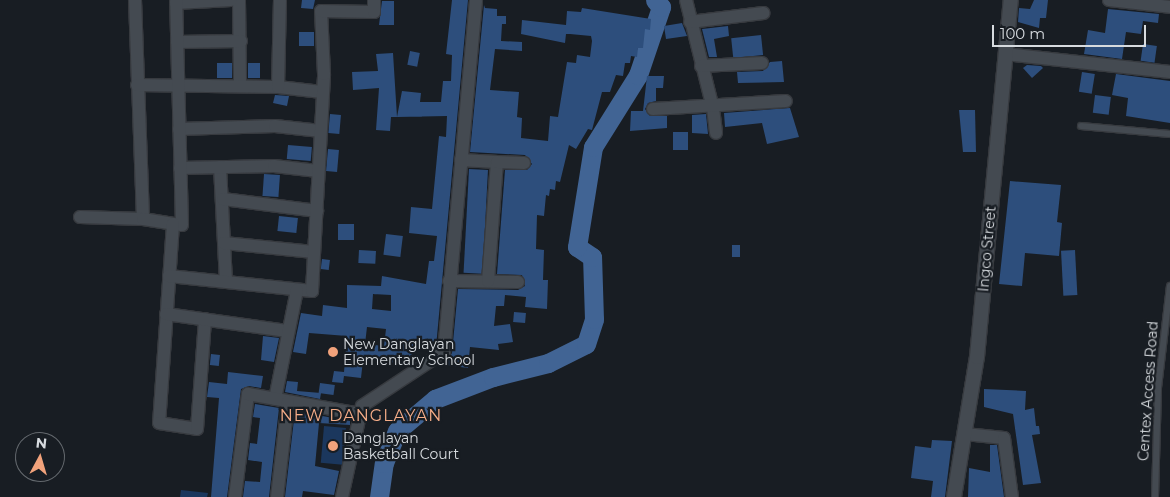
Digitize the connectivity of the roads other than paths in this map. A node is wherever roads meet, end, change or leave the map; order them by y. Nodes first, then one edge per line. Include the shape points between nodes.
1 (135, 0) edge
2 (230, 0) edge
3 (239, 0) edge
4 (280, 0) edge
5 (374, 0) edge
6 (476, 0) edge
7 (686, 0) edge
8 (1011, 0) edge
9 (1109, 0) edge
10 (176, 1) edge
11 (332, 6) edge
12 (1170, 7) edge
13 (763, 13) dead end
14 (690, 22) junction
15 (241, 41) junction
16 (177, 42) junction
17 (1006, 54) junction
18 (762, 63) dead end
19 (701, 66) junction
20 (1170, 72) edge
21 (137, 86) junction
22 (177, 86) junction
23 (240, 86) junction
24 (278, 87) junction
25 (322, 92) junction
26 (786, 101) dead end
27 (713, 108) junction
28 (653, 110) dead end
29 (1081, 126) dead end
30 (179, 129) junction
31 (321, 131) junction
32 (716, 133) dead end
33 (1170, 134) edge
34 (461, 160) junction
35 (497, 162) junction
36 (524, 163) dead end
37 (220, 167) junction
38 (180, 168) junction
39 (318, 171) junction
40 (222, 199) junction
41 (317, 211) junction
42 (80, 217) dead end
43 (143, 219) junction
44 (173, 224) junction
45 (224, 242) junction
46 (314, 252) junction
47 (169, 276) junction
48 (449, 281) junction
49 (488, 281) junction
50 (226, 282) junction
51 (518, 282) dead end
52 (1170, 286) edge
53 (297, 290) junction
54 (166, 314) junction
55 (205, 319) junction
56 (287, 331) junction
57 (281, 400) junction
58 (360, 414) junction
59 (965, 434) junction
60 (236, 497) edge
61 (277, 497) edge
62 (342, 497) edge
63 (954, 497) edge
64 (1012, 497) edge
65 (1155, 497) edge

1 - 21 street
2 - 10 street
3 - 15 street
4 - 24 street
5 - 11 street via 374,12
6 - 34 street
7 - 14 street
8 - 17 street, Ingco Street
9 - 12 street
10 - 16 street
11 - 25 street via 321,12
13 - 14 street
14 - 19 street
15 - 16 street
15 - 23 street
16 - 22 street
17 - 20 street
17 - 59 street, Ingco Street via 977,357
18 - 19 street
19 - 27 street
21 - 22 street
21 - 43 street
22 - 23 street
22 - 30 street
23 - 24 street
24 - 25 street
25 - 31 street
26 - 27 street
27 - 28 street
27 - 32 street
29 - 33 lane
30 - 31 street via 275,126
30 - 38 street
31 - 39 street
34 - 35 street
34 - 48 street
35 - 36 street
35 - 49 street
37 - 38 street
37 - 39 street via 274,166
37 - 40 street
38 - 44 street via 182,225
39 - 41 street
40 - 41 street
40 - 45 street
41 - 46 street
42 - 43 street
43 - 44 street
44 - 47 street
45 - 46 street
45 - 50 street
46 - 53 street via 312,291
47 - 50 street
47 - 54 street
48 - 49 street
48 - 58 street via 444,352 362,406
49 - 51 street
50 - 53 street
52 - 65 lane, Centex Access Road via 1158,388
53 - 56 street
54 - 55 street
54 - 55 street via 159,423 197,430
55 - 56 street
56 - 57 street
57 - 58 street
57 - 60 street via 248,394
57 - 61 street
58 - 62 street
59 - 63 street, Ingco Street
59 - 64 street via 1004,438

